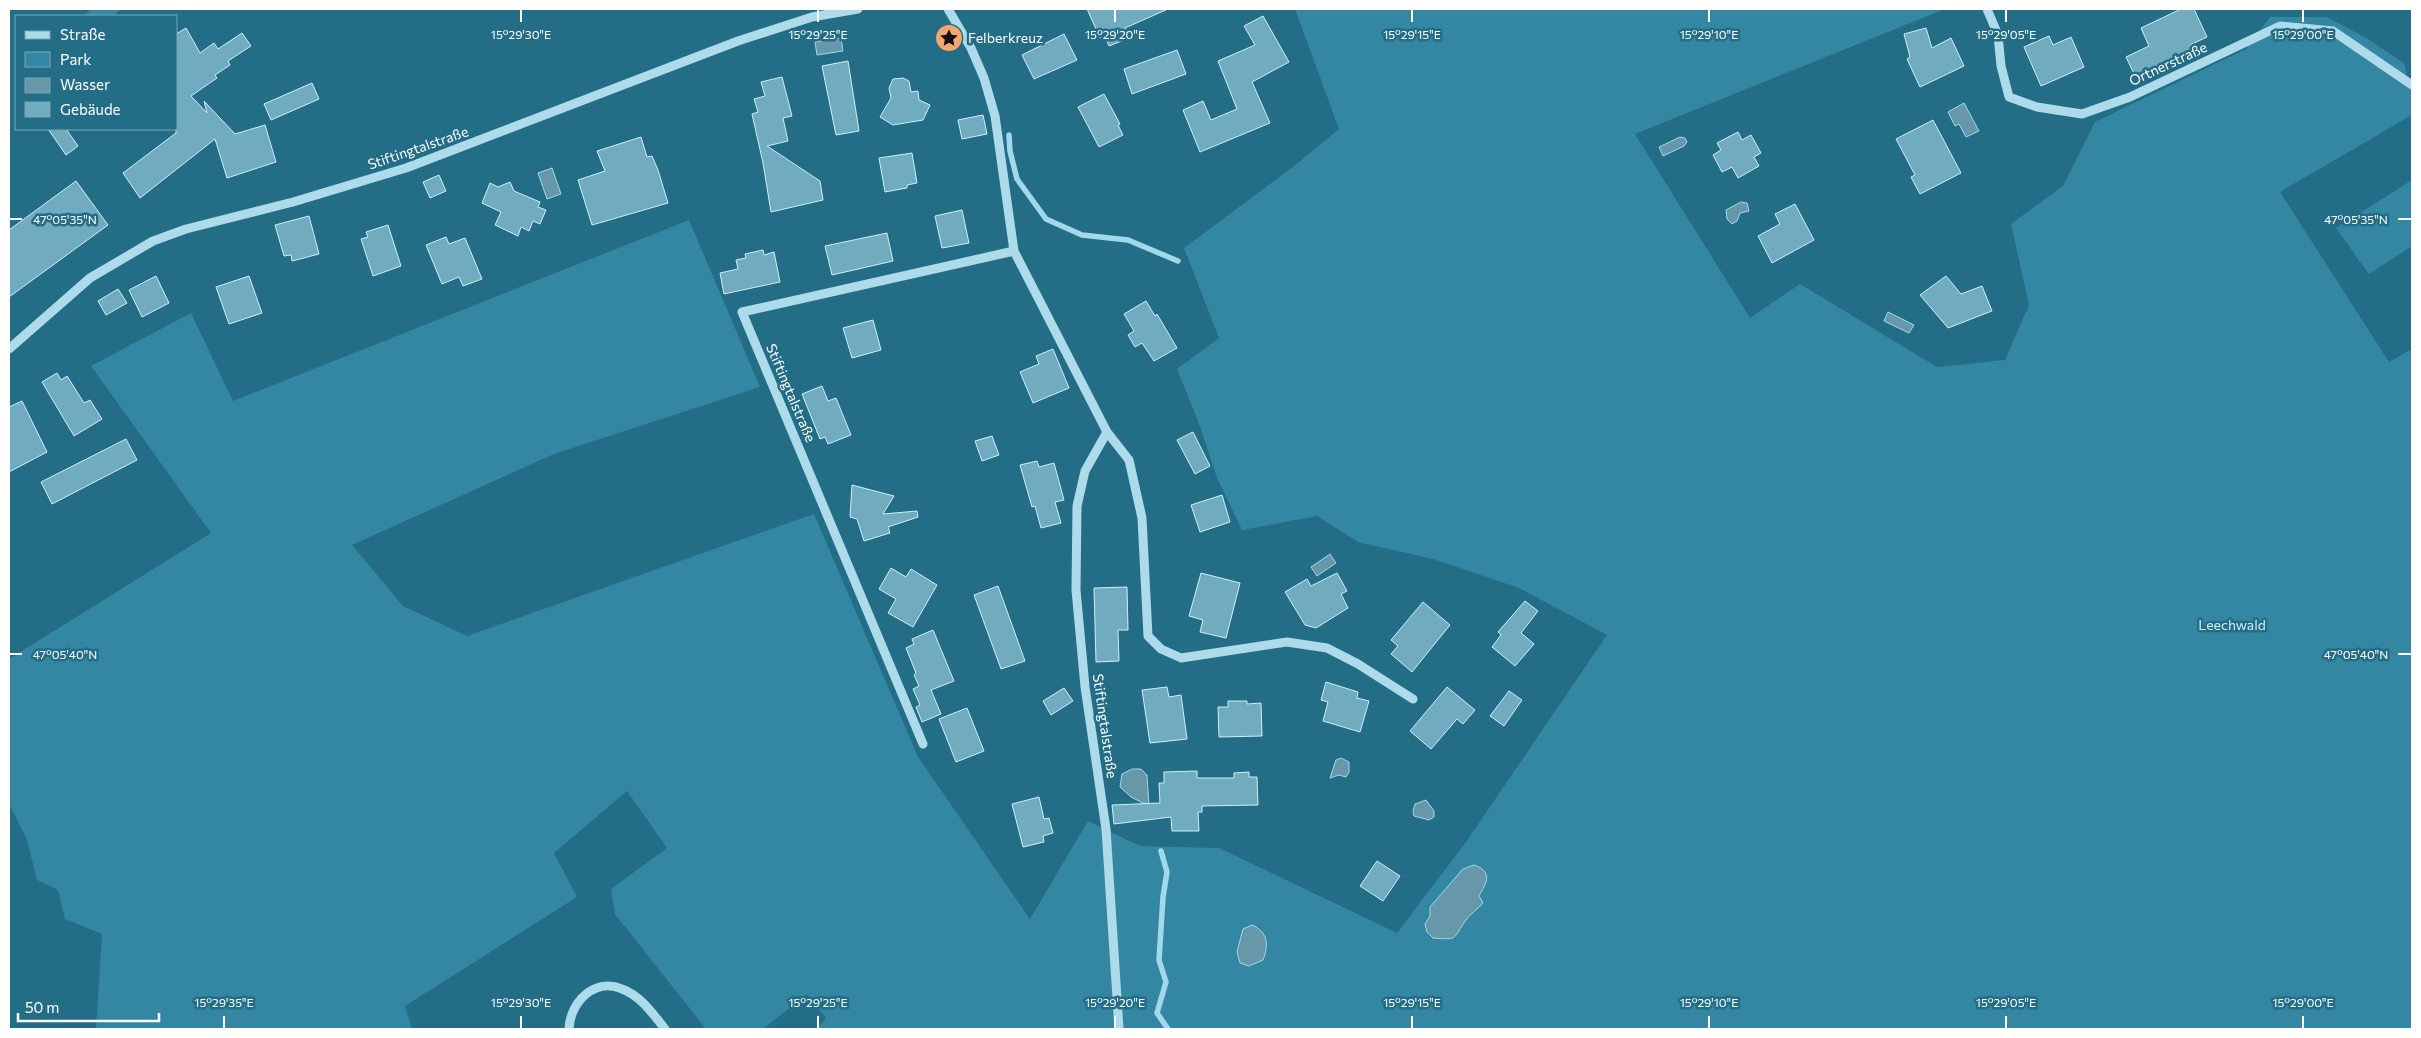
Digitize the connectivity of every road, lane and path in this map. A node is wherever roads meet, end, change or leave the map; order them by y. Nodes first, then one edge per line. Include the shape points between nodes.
1 (858, 9) edge
2 (948, 9) edge
3 (1987, 9) edge
4 (2412, 86) edge
5 (1014, 251) junction
6 (9, 349) edge
7 (1107, 432) junction
8 (1413, 700) dead end
9 (923, 744) dead end
10 (570, 1029) edge
11 (665, 1029) edge
12 (1119, 1029) edge

1 - 6 street, Stiftingtalstraße via 812,18 738,41 406,168 153,241 90,278
2 - 5 street via 971,48 995,116
3 - 4 street, Ortnerstraße via 1998,35 2009,97 2037,107 2082,114 2130,97 2280,26 2333,31
5 - 7 street
5 - 9 street, Stiftingtalstraße via 742,312
7 - 8 street via 1129,460 1142,518 1148,636 1161,649 1181,658 1287,642 1327,648
7 - 12 street, Stiftingtalstraße via 1085,471 1077,506 1076,590 1084,687 1106,829
10 - 11 street via 574,1008 584,994 601,987 621,988 633,995

